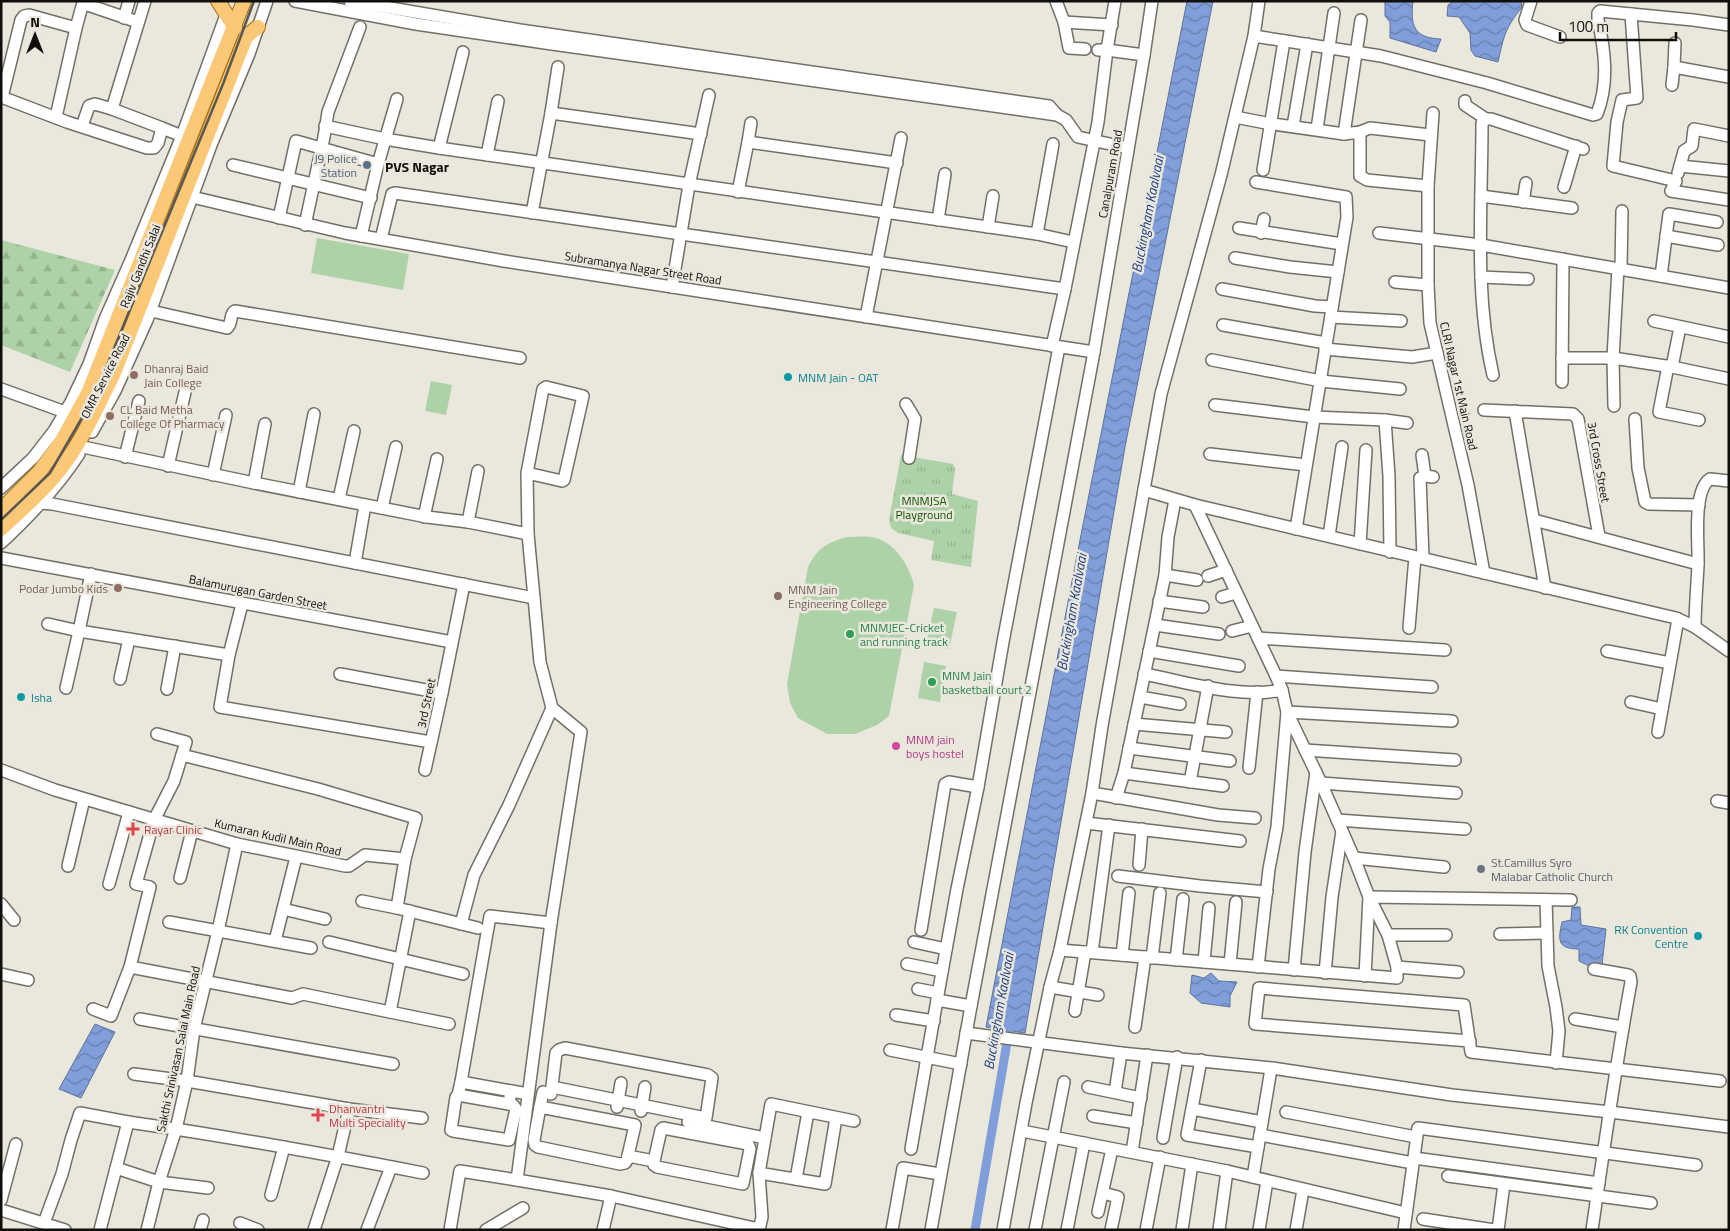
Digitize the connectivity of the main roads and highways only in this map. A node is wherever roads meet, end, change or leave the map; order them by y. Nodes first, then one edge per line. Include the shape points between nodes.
1 (218, 1) edge
2 (244, 1) edge
3 (258, 27) road end
4 (235, 28) junction
5 (1, 510) edge
6 (1, 529) edge

1 - 4 main road
2 - 4 main road, Rajiv Gandhi Salai
3 - 6 main road, Rajiv Gandhi Salai via 246,37 189,195 114,373 63,466
4 - 5 main road, Rajiv Gandhi Salai via 88,393 60,444

